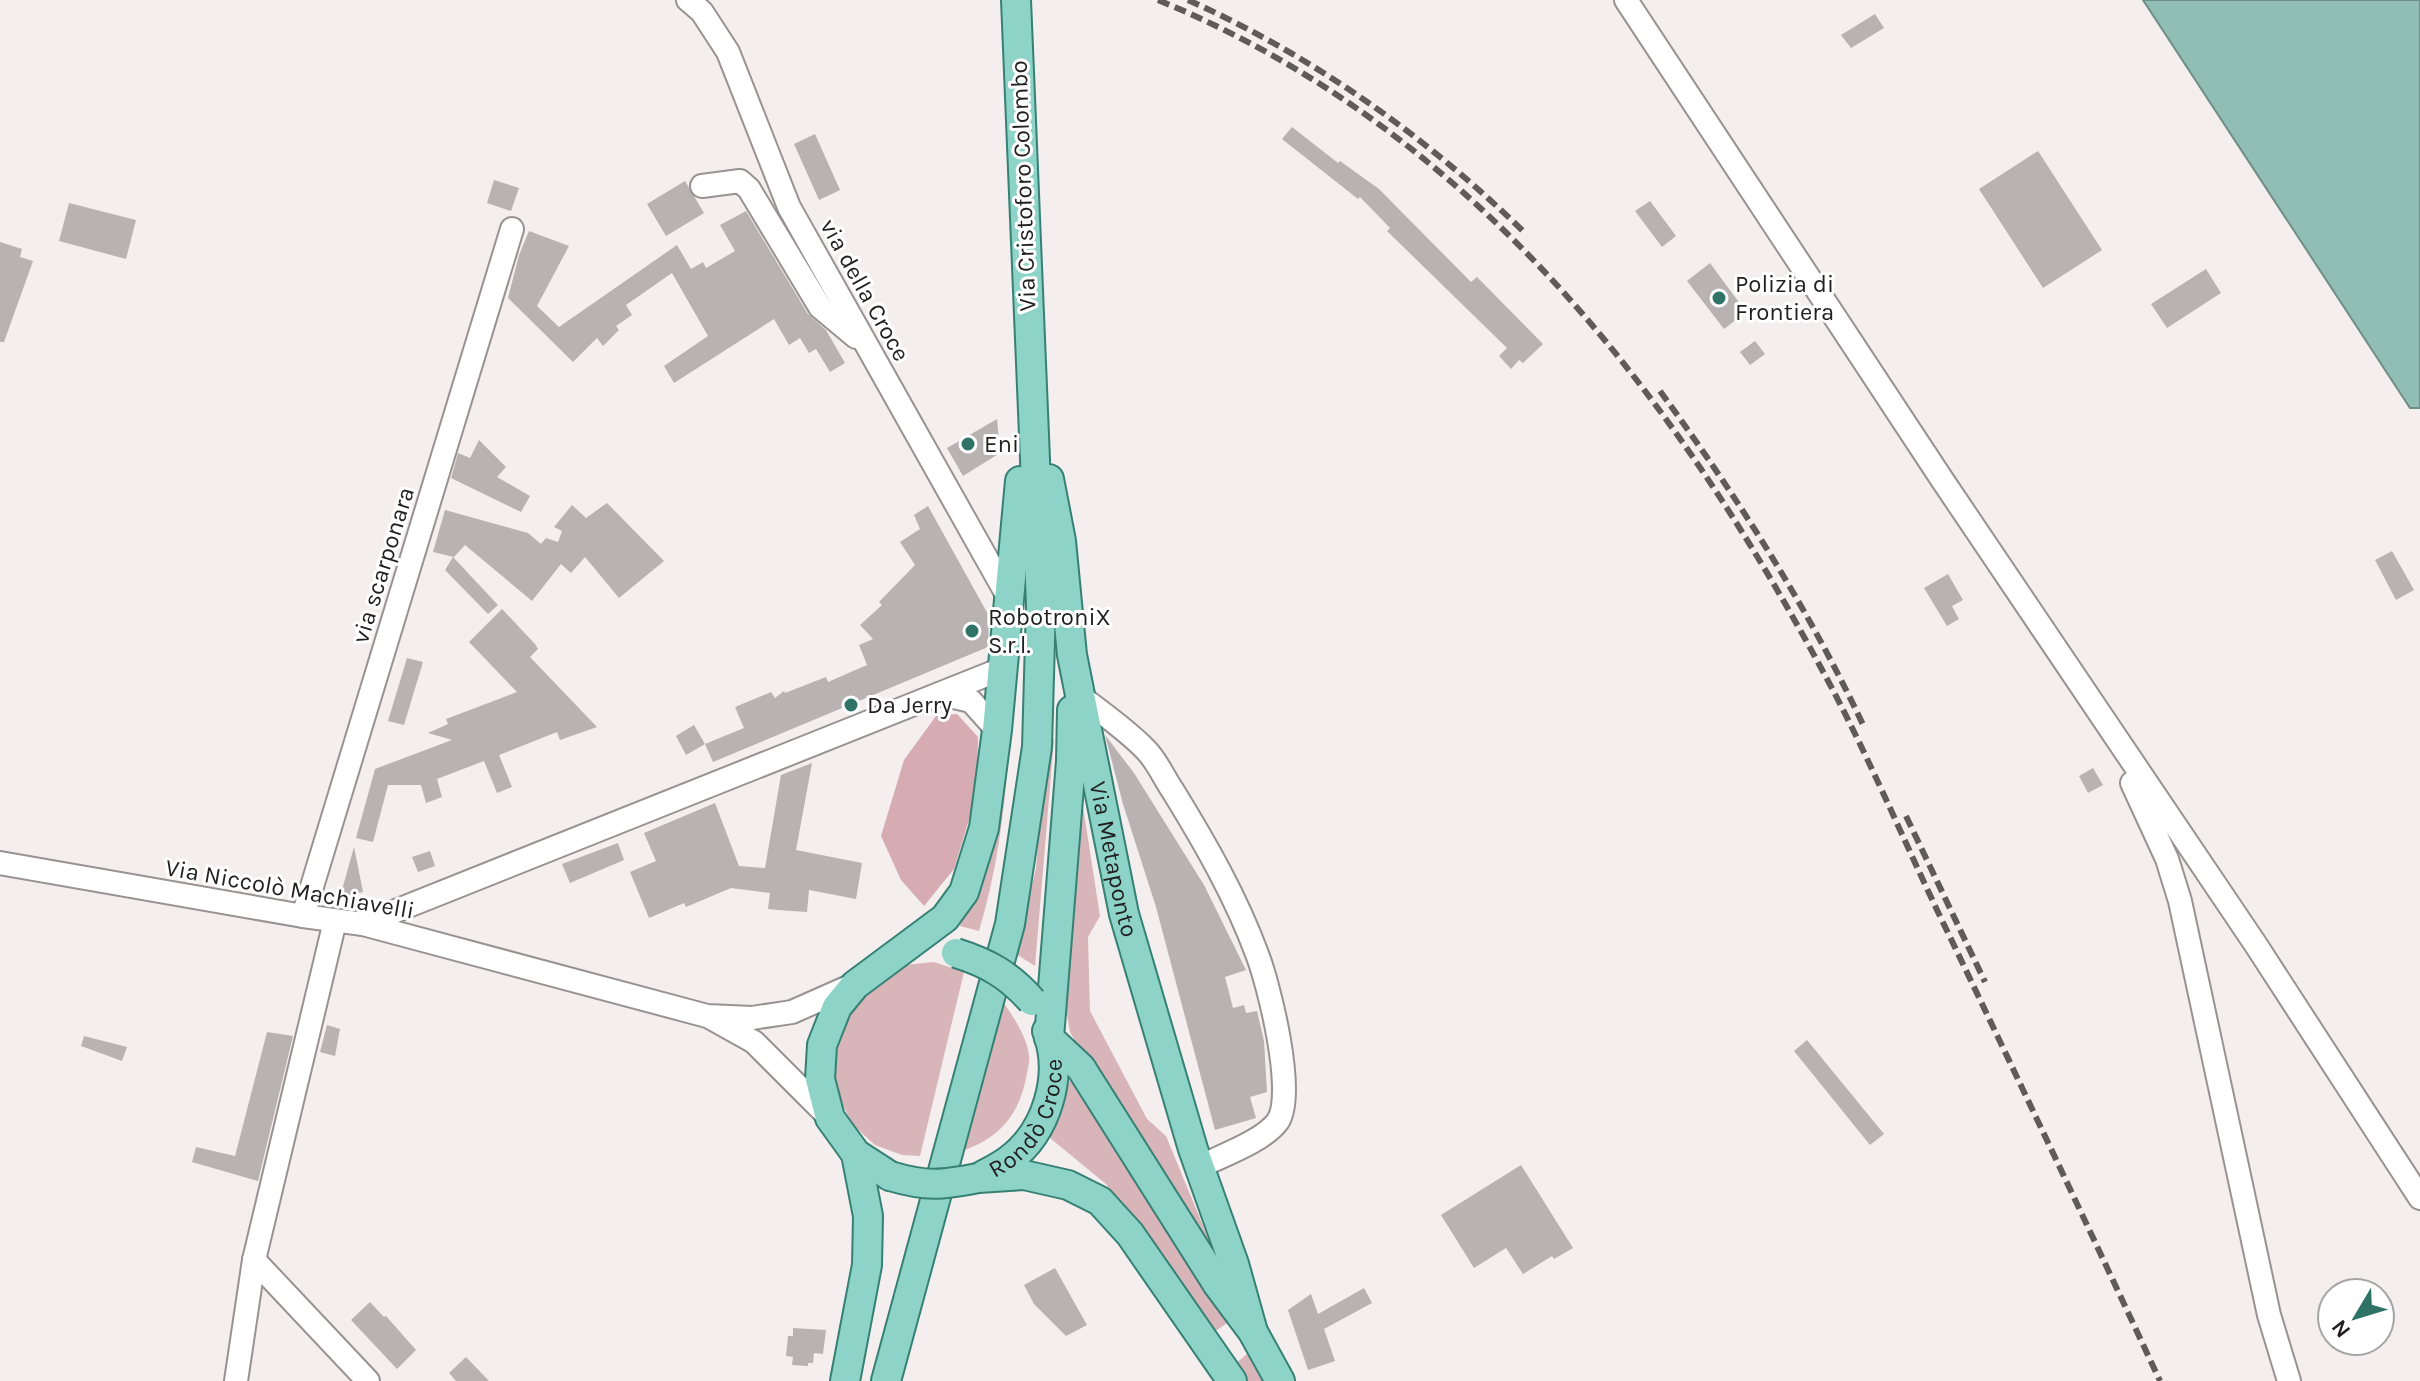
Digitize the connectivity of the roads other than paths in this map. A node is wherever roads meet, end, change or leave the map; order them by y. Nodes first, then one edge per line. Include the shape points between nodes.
1 (688, 0) edge
2 (1016, 0) edge
3 (1626, 0) edge
4 (702, 186) dead end
5 (512, 229) dead end
6 (866, 345) junction
7 (1030, 372) junction
8 (1010, 600) junction
9 (1072, 655) junction
10 (1004, 668) junction
11 (941, 694) junction
12 (1080, 696) junction
13 (2088, 696) junction
14 (997, 730) junction
15 (0, 863) edge
16 (303, 916) junction
17 (335, 921) junction
18 (363, 924) junction
19 (888, 962) junction
20 (855, 985) junction
21 (707, 1016) junction
22 (1049, 1038) junction
23 (830, 1118) junction
24 (856, 1154) junction
25 (1199, 1167) junction
26 (978, 1178) junction
27 (2420, 1198) edge
28 (254, 1260) junction
29 (1253, 1332) junction
30 (236, 1381) edge
31 (368, 1381) edge
32 (845, 1381) edge
33 (886, 1381) edge
34 (1232, 1381) edge
35 (1280, 1381) edge
36 (2289, 1381) edge

1 - 6 street, via della Croce via 728,52 789,207
2 - 7 main road, Via Cristoforo Colombo
3 - 13 street
4 - 6 street via 740,181 749,189 820,307
5 - 16 street, via scarponara
6 - 8 street, via della Croce
7 - 8 main road
7 - 9 main road, Via Metaponto via 1061,541
7 - 33 main road via 1041,605 1037,747 1010,924
8 - 10 main road
9 - 12 main road, Via Metaponto
9 - 22 main road via 1071,761
10 - 11 street
10 - 14 main road
11 - 14 street via 971,701
11 - 18 street
12 - 25 main road, Via Metaponto via 1124,914
12 - 25 street via 1147,751 1180,803 1238,910 1270,1001 1285,1097 1278,1121 1254,1140
13 - 27 street
13 - 36 street via 2148,814 2180,901 2269,1315
14 - 19 main road via 984,828 964,892 945,918
15 - 16 street, Via Niccolò Machiavelli
16 - 17 street, Via Niccolò Machiavelli
17 - 18 street, Via Niccolò Machiavelli
17 - 28 street
18 - 21 street, Via Niccolò Machiavelli
19 - 20 main road
19 - 22 main road, Rondò Croce, bridge via 915,953 956,953 981,960 1032,1001
20 - 21 street via 792,1012 752,1018
20 - 23 main road via 837,1007 822,1045 820,1079
21 - 23 street via 754,1042
22 - 26 main road, Rondò Croce via 1053,1082 1038,1128 1011,1159
22 - 29 main road via 1081,1068
23 - 24 main road
24 - 26 main road, bridge via 890,1176 914,1183 939,1186
24 - 32 main road via 868,1216 867,1265
25 - 29 main road, Via Metaponto
26 - 34 main road via 1024,1175 1068,1185 1100,1201 1130,1234
28 - 30 street
28 - 31 street
29 - 35 main road

